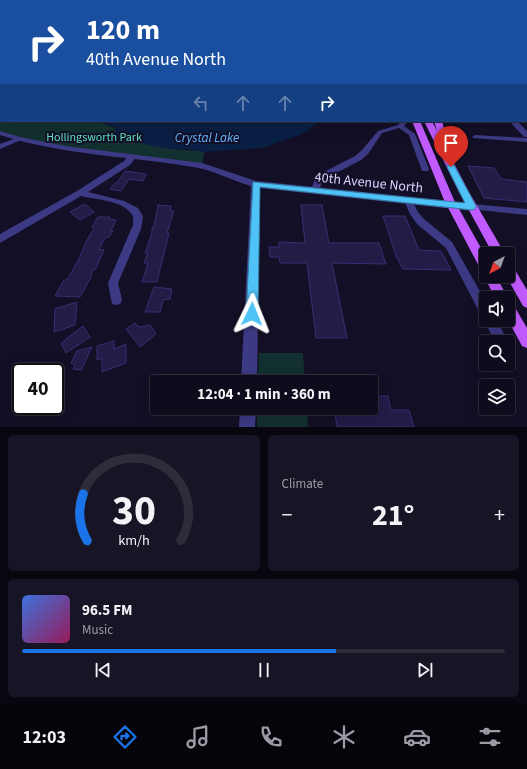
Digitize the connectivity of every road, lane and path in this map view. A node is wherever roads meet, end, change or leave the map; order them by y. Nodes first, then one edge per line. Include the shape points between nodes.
1 (416, 122) edge
2 (428, 122) edge
3 (438, 122) edge
4 (514, 122) edge
5 (403, 124) edge
6 (0, 134) edge
7 (527, 135) edge
8 (475, 137) dead end
9 (19, 139) junction
10 (527, 140) edge
11 (0, 148) edge
12 (132, 157) junction
13 (446, 158) junction
14 (425, 169) dead end
15 (256, 184) junction
16 (315, 190) junction
17 (80, 193) junction
18 (408, 200) junction
19 (452, 205) junction
20 (472, 206) junction
21 (527, 212) edge
22 (0, 239) edge
23 (495, 247) edge
24 (479, 255) edge
25 (515, 281) edge
26 (116, 300) dead end
27 (479, 300) edge
28 (527, 302) edge
29 (515, 320) edge
30 (527, 341) edge
31 (249, 375) edge
32 (248, 415) edge
33 (247, 427) edge

1 - 19 main road
2 - 13 main road
3 - 13 main road
4 - 7 street
5 - 14 street via 412,134
5 - 16 street via 380,132 358,158 320,178
6 - 9 street, 40th Avenue North
8 - 10 street
9 - 11 street
9 - 12 street, 40th Avenue North
12 - 15 street, 40th Avenue North via 202,166
12 - 17 street
13 - 20 main road
15 - 16 street, 40th Avenue North
15 - 31 street
16 - 18 street, 40th Avenue North
17 - 22 street
17 - 26 street via 123,203 135,210 138,216 139,223 113,283
18 - 19 street, 40th Avenue North
18 - 27 street via 416,217 449,245
19 - 20 street, 40th Avenue North
19 - 24 main road
20 - 21 street, 40th Avenue North
20 - 23 main road
25 - 28 main road
29 - 30 main road
32 - 33 street

